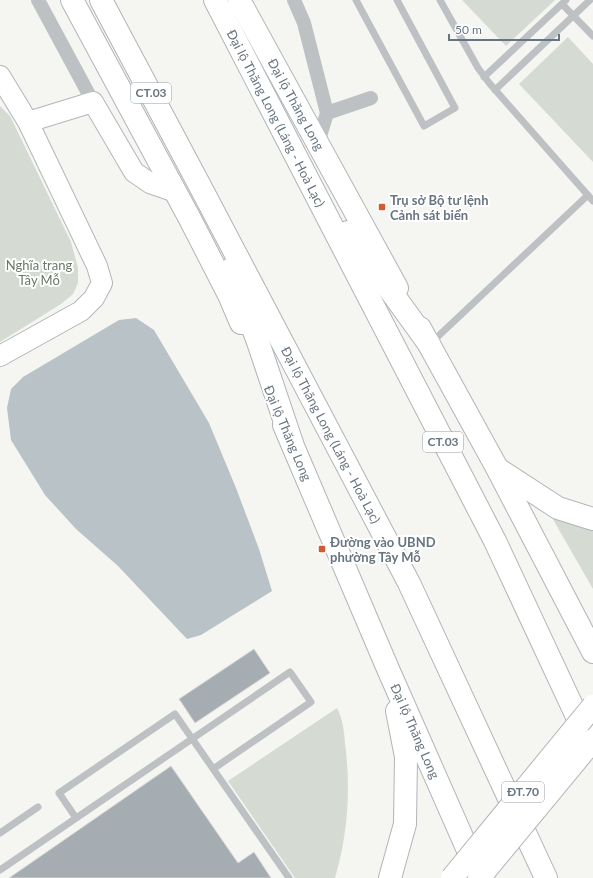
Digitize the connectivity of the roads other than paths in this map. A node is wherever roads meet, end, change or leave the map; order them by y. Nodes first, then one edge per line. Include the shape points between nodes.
1 (38, 0) edge
2 (72, 0) edge
3 (101, 0) edge
4 (215, 0) edge
5 (239, 0) edge
6 (294, 0) edge
7 (356, 0) edge
8 (397, 0) edge
9 (440, 0) edge
10 (590, 0) edge
11 (564, 2) edge
12 (574, 16) junction
13 (593, 36) edge
14 (0, 76) edge
15 (484, 77) junction
16 (495, 90) junction
17 (371, 98) dead end
18 (93, 102) junction
19 (327, 113) junction
20 (28, 122) junction
21 (285, 136) junction
22 (318, 143) junction
23 (200, 186) junction
24 (176, 192) junction
25 (590, 198) edge
26 (429, 344) junction
27 (0, 356) edge
28 (292, 443) junction
29 (497, 468) junction
30 (593, 519) edge
31 (593, 652) edge
32 (388, 669) junction
33 (593, 706) edge
34 (192, 739) junction
35 (593, 740) edge
36 (593, 752) edge
37 (213, 769) junction
38 (38, 806) dead end
39 (76, 818) junction
40 (0, 833) edge
41 (0, 870) edge
42 (289, 878) edge
43 (390, 878) edge
44 (452, 878) edge
45 (479, 878) edge
46 (546, 878) edge

1 - 18 street
2 - 24 main road, Đại lộ Thăng Long
3 - 23 main road, Đại lộ Thăng Long (Láng - Hoà Lạc) / CT.03
4 - 21 main road, Đại lộ Thăng Long (Láng - Hoà Lạc) / CT.03
5 - 22 main road, Đại lộ Thăng Long
6 - 19 street via 304,23
7 - 8 lane via 424,126 455,108
9 - 15 lane
10 - 12 lane
11 - 12 lane
11 - 15 lane
12 - 13 lane
12 - 16 lane
14 - 20 street
15 - 16 lane
16 - 25 lane
17 - 19 street
18 - 20 street
18 - 24 street via 134,172 150,183
19 - 22 street
20 - 27 street via 97,266 102,283 94,298 81,311
21 - 26 main road via 361,250
21 - 36 main road, Đại lộ Thăng Long (Láng - Hoà Lạc) / CT.03 via 495,541
22 - 26 main road, Đại lộ Thăng Long
23 - 28 main road via 258,342
23 - 46 main road, Đại lộ Thăng Long (Láng - Hoà Lạc) / CT.03 via 409,583
24 - 28 main road, Đại lộ Thăng Long via 229,295
25 - 26 lane
26 - 29 main road, Đại lộ Thăng Long
28 - 32 main road, Đại lộ Thăng Long
29 - 30 main road via 558,508
29 - 31 main road, Đại lộ Thăng Long
32 - 43 main road via 406,757 406,824
32 - 45 main road, Đại lộ Thăng Long
33 - 44 main road, ĐT.70, bridge
34 - 37 lane
34 - 37 lane via 290,672 311,702
34 - 39 lane
34 - 39 lane via 175,714 59,793
35 - 45 main road, ĐT.70, bridge
37 - 42 lane
38 - 40 lane
39 - 41 lane

